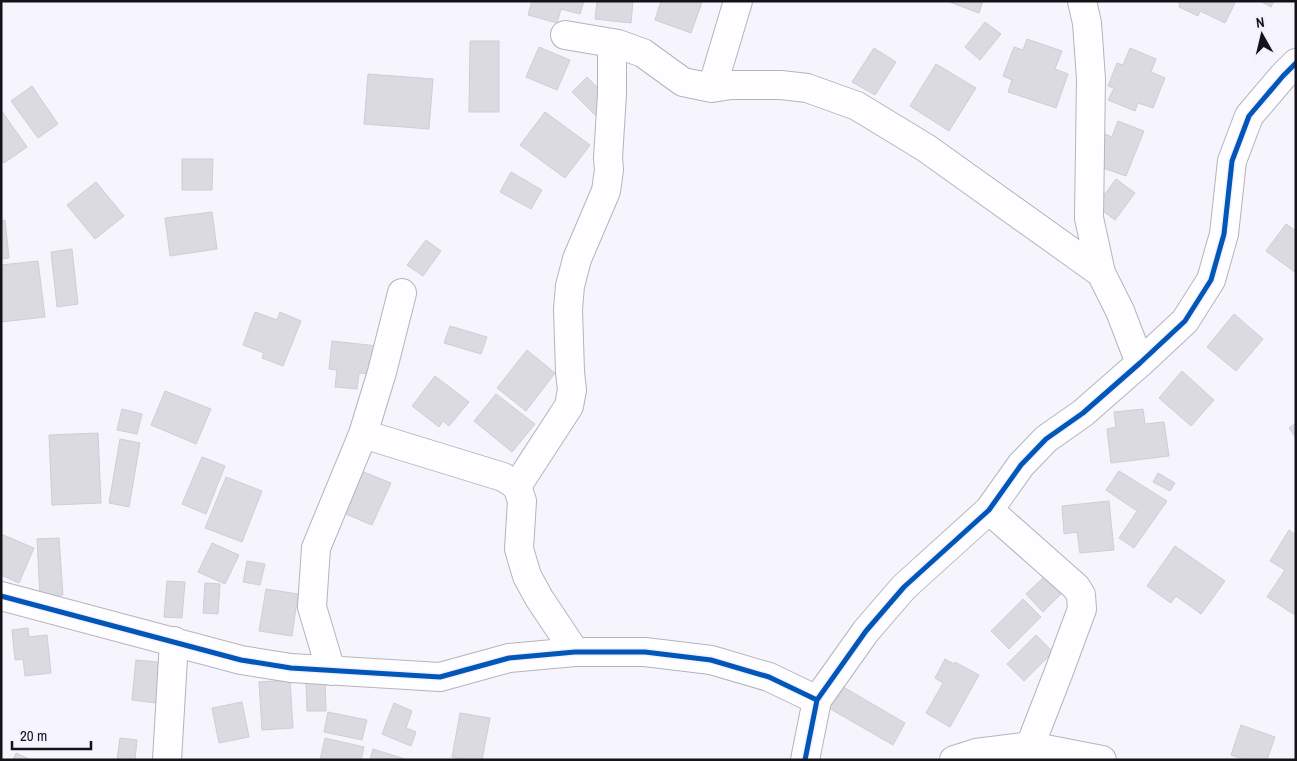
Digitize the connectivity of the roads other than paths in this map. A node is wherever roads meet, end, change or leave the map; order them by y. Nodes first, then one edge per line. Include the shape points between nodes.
1 (738, 1) edge
2 (1082, 1) edge
3 (565, 35) dead end
4 (612, 43) junction
5 (1296, 63) edge
6 (712, 88) junction
7 (1101, 273) junction
8 (402, 293) dead end
9 (1140, 363) junction
10 (363, 434) junction
11 (517, 486) junction
12 (989, 510) junction
13 (1, 596) edge
14 (174, 642) junction
15 (576, 652) junction
16 (331, 671) junction
17 (817, 700) junction
18 (1030, 746) junction
19 (167, 760) edge
20 (805, 760) edge
21 (954, 760) edge
22 (1102, 760) edge

1 - 6 street
2 - 7 street via 1091,79 1090,218
3 - 4 street
4 - 6 street via 643,53 683,82
4 - 11 street via 606,191 577,259 570,286 572,390 569,406
5 - 9 street via 1249,116 1232,161 1224,234 1211,280 1186,321
6 - 7 street via 781,85 807,88 857,106 926,148
7 - 9 street
8 - 10 street
9 - 12 street via 1083,413 1046,439
10 - 11 street via 503,477
10 - 16 street via 316,548 312,607
11 - 15 street via 522,501 520,549 527,576
12 - 17 street via 904,587 866,632
12 - 18 street via 1081,595 1082,609
13 - 14 street
14 - 16 street via 241,660
14 - 19 street
15 - 16 street via 509,658 440,677
15 - 17 street via 645,652 711,660 769,677
17 - 20 street
18 - 21 street via 976,753
18 - 22 street

